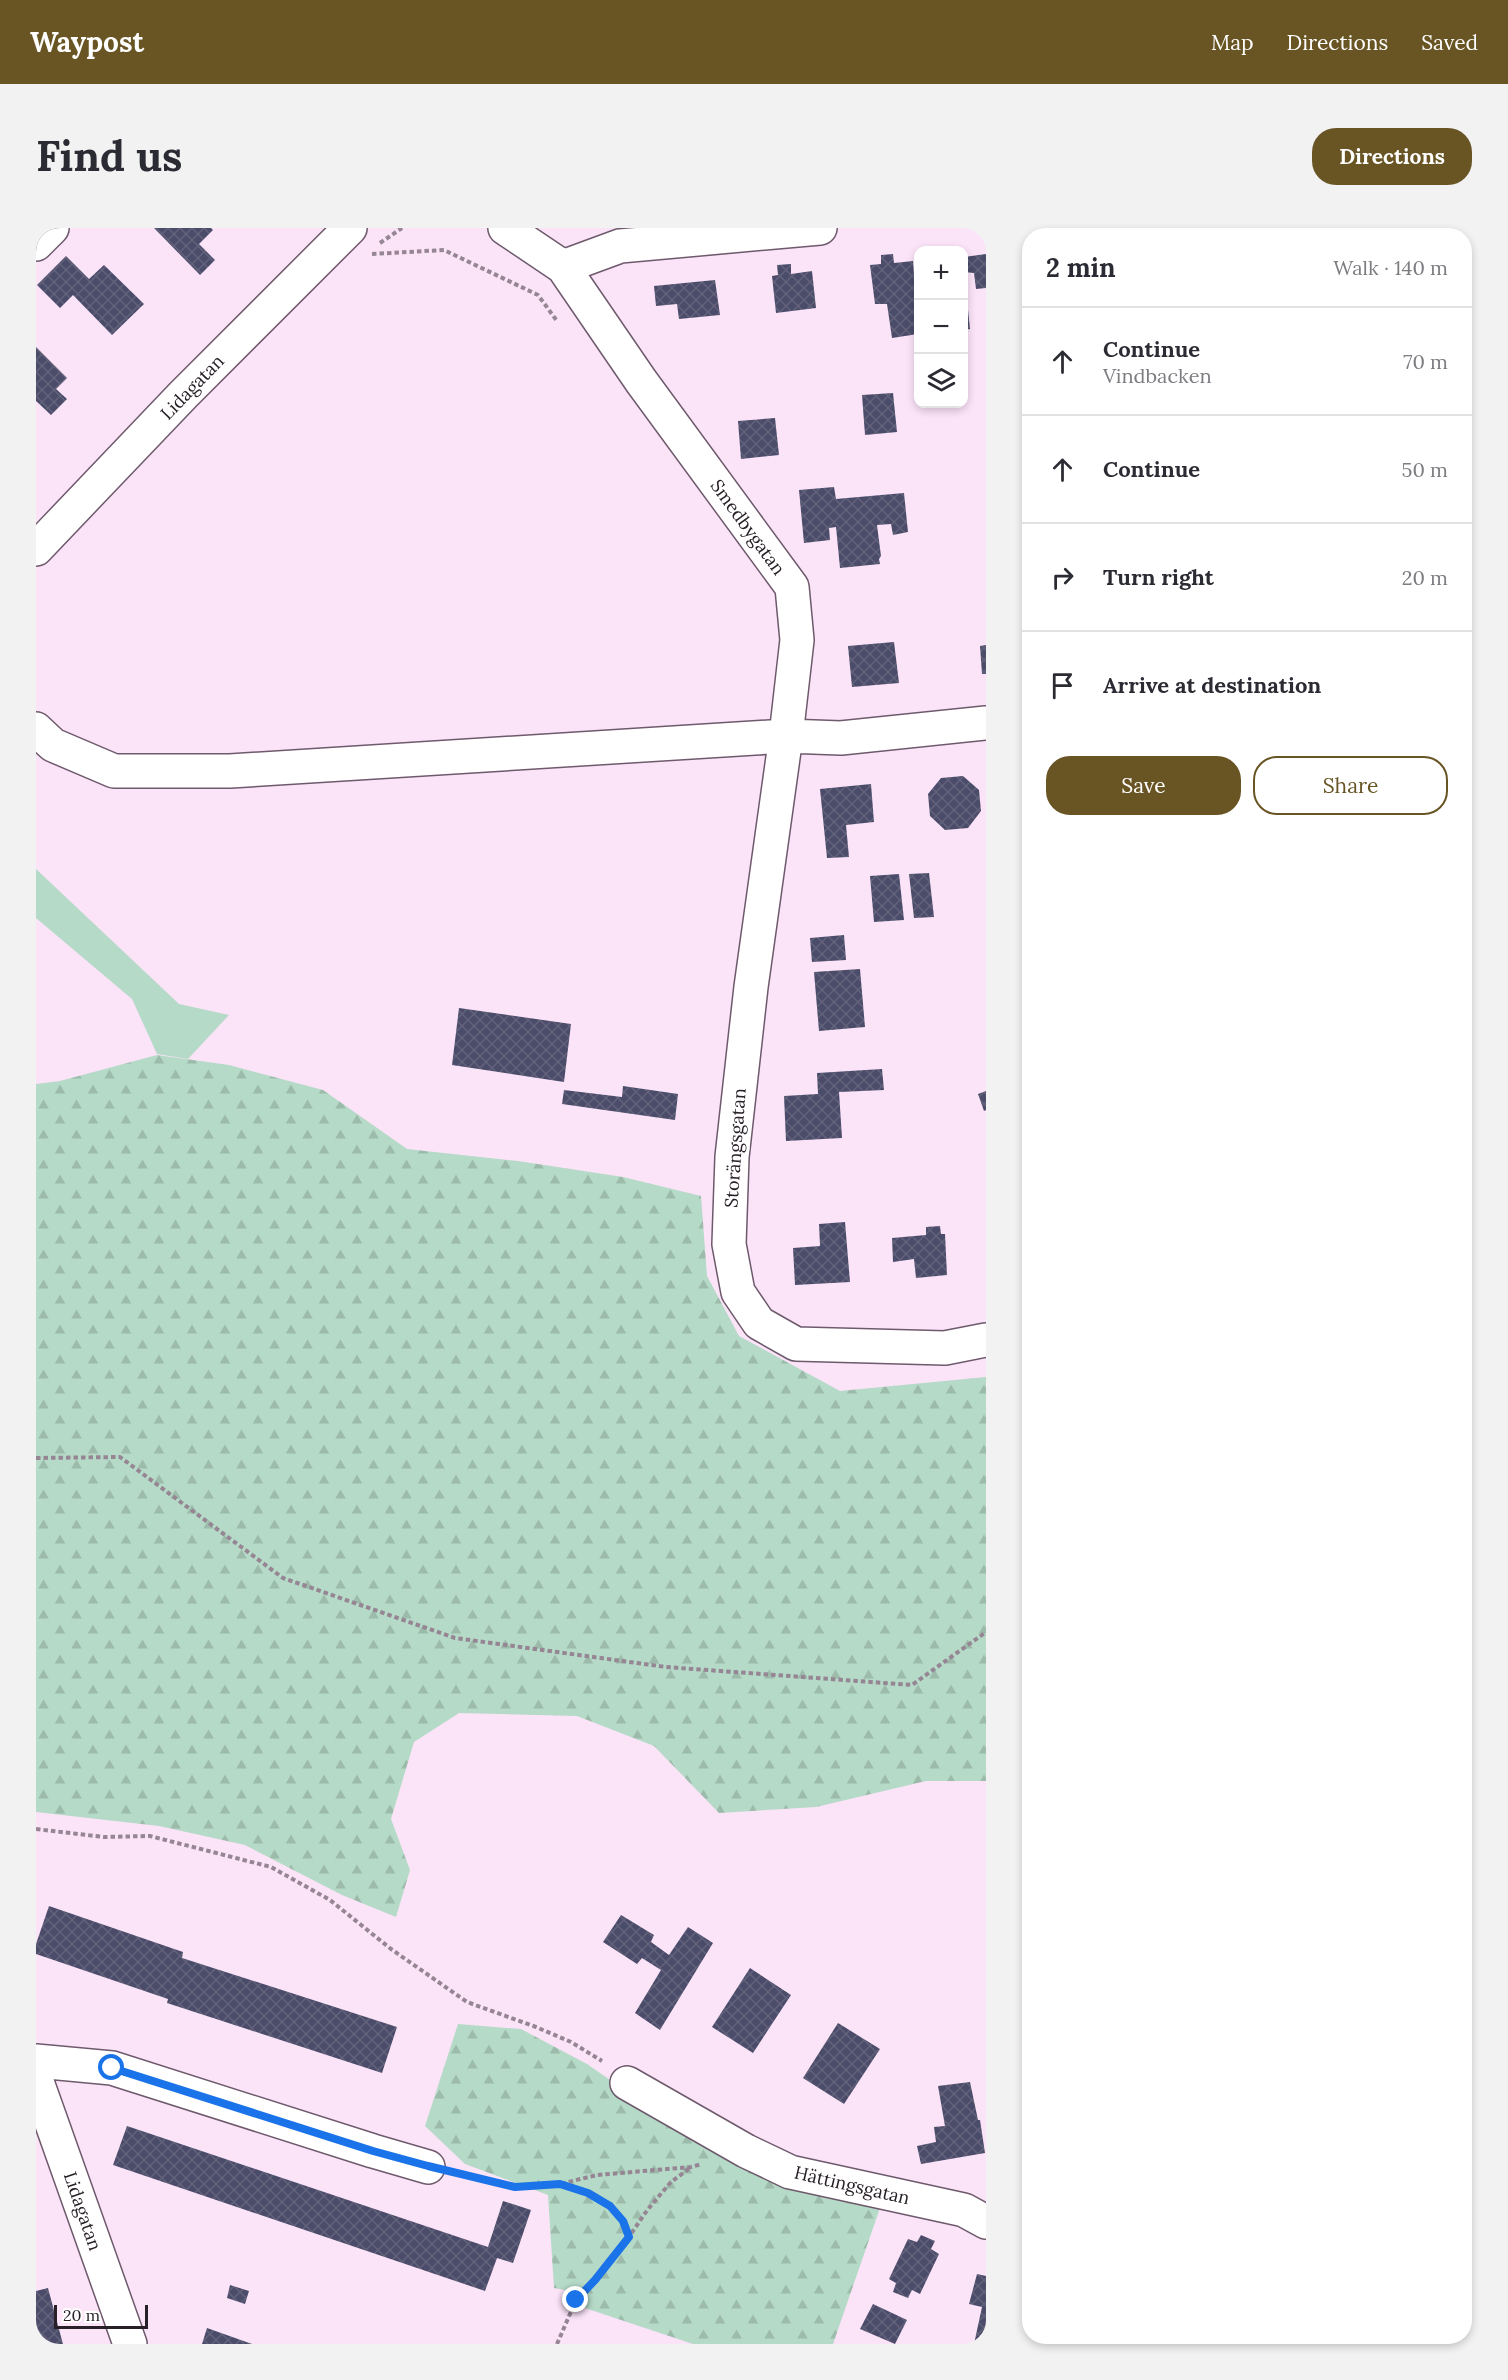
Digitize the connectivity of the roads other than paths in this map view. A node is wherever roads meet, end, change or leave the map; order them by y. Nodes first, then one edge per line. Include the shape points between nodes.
1 (52, 228) edge
2 (505, 228) edge
3 (820, 228) edge
4 (348, 230) edge
5 (36, 244) edge
6 (563, 267) junction
7 (36, 549) edge
8 (986, 723) edge
9 (36, 729) edge
10 (786, 735) junction
11 (986, 1340) edge
12 (36, 2061) edge
13 (36, 2079) edge
14 (627, 2083) road end
15 (428, 2166) road end
16 (986, 2222) edge
17 (130, 2344) edge

1 - 5 street
2 - 6 street, Smedbygatan
3 - 6 street via 620,246
4 - 7 street, Lidagatan
6 - 10 street, Smedbygatan via 792,587 797,640
8 - 10 street via 841,738
9 - 10 street via 53,745 114,771 231,771
10 - 11 street, Storängsgatan via 732,1157 729,1244 738,1292 759,1323 796,1344 945,1348
12 - 15 street via 112,2068
13 - 17 street, Lidagatan
14 - 16 street, Hättingsgatan via 790,2172 964,2210

